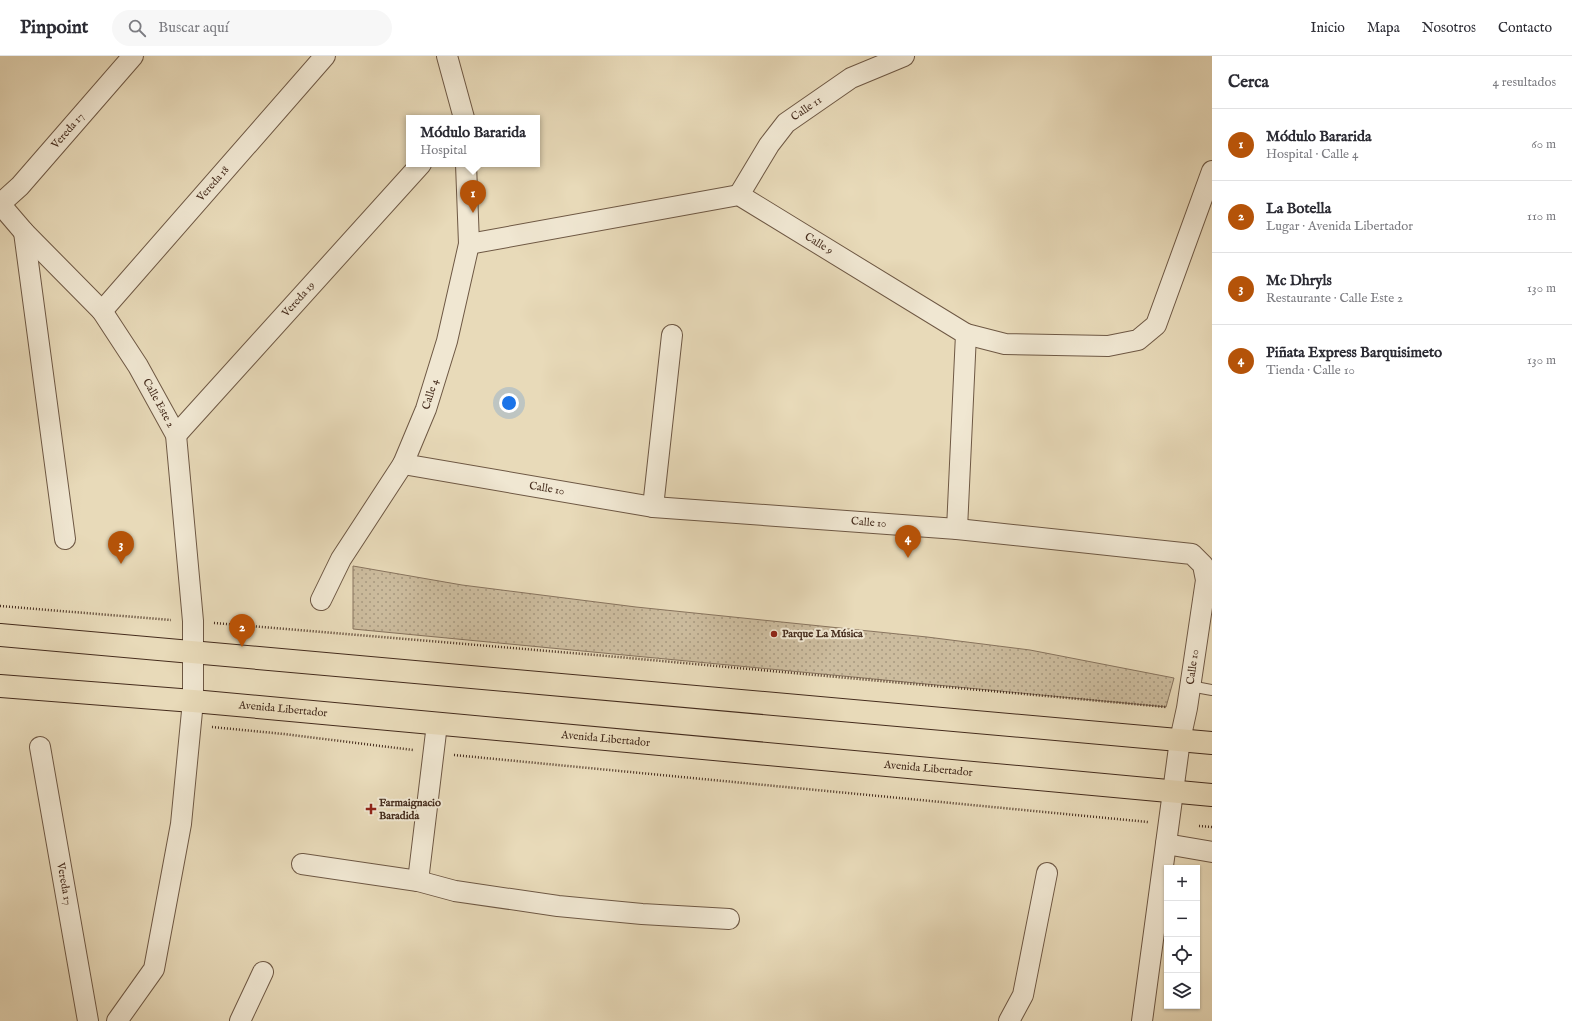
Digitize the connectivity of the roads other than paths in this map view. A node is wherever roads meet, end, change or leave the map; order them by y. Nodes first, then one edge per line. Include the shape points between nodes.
1 (133, 56) edge
2 (325, 56) edge
3 (447, 56) edge
4 (904, 56) edge
5 (463, 115) edge
6 (418, 167) edge
7 (466, 167) edge
8 (1212, 171) edge
9 (739, 195) junction
10 (0, 204) edge
11 (24, 232) junction
12 (469, 244) junction
13 (102, 311) junction
14 (966, 334) junction
15 (672, 335) dead end
16 (176, 435) junction
17 (403, 464) junction
18 (653, 507) junction
19 (956, 529) junction
20 (65, 539) dead end
21 (321, 600) dead end
22 (0, 635) edge
23 (194, 653) junction
24 (0, 686) edge
25 (1190, 686) junction
26 (1212, 690) edge
27 (193, 701) junction
28 (437, 724) junction
29 (1180, 740) junction
30 (1212, 743) edge
31 (40, 747) dead end
32 (1174, 791) junction
33 (1212, 795) edge
34 (1166, 844) junction
35 (1212, 852) edge
36 (302, 864) dead end
37 (1047, 873) dead end
38 (418, 881) junction
39 (729, 919) dead end
40 (264, 972) dead end
41 (88, 1021) edge
42 (117, 1021) edge
43 (240, 1021) edge
44 (1009, 1021) edge
45 (1142, 1021) edge

1 - 10 street, Vereda 17 via 20,186
2 - 13 street, Vereda 18
3 - 5 street
4 - 9 street, Calle 11 via 851,78 786,123 769,145
6 - 16 street, Vereda 19
7 - 12 street, Calle 4
8 - 14 street, Calle 9 via 1156,325 1138,340 1108,346 1005,344
9 - 12 street
9 - 14 street, Calle 9
10 - 11 street, Calle Este 2
11 - 13 street, Calle Este 2
11 - 20 street
12 - 17 street, Calle 4 via 447,341 431,394
13 - 16 street, Calle Este 2 via 138,366
14 - 19 street
15 - 18 street
16 - 23 street, Calle Este 2
17 - 18 street, Calle 10
17 - 21 street, Calle 4 via 341,559
18 - 19 street, Calle 10
19 - 25 street, Calle 10 via 1192,554 1203,565 1206,580
22 - 23 main road
23 - 27 street, Calle Este 2
23 - 29 main road
24 - 27 main road, Avenida Libertador
25 - 26 lane
25 - 29 street, Calle 10
27 - 28 main road, Avenida Libertador
27 - 42 street, Calle Este 2 via 181,824 154,969
28 - 32 main road, Avenida Libertador
28 - 38 street
29 - 30 main road
29 - 32 street, Calle 10
31 - 41 street, Vereda 17
32 - 33 main road, Avenida Libertador
32 - 34 street, Calle 10
34 - 35 street
34 - 45 street, Calle 10
36 - 38 street
37 - 44 street via 1023,995
38 - 39 street via 455,891 558,906
40 - 43 street

